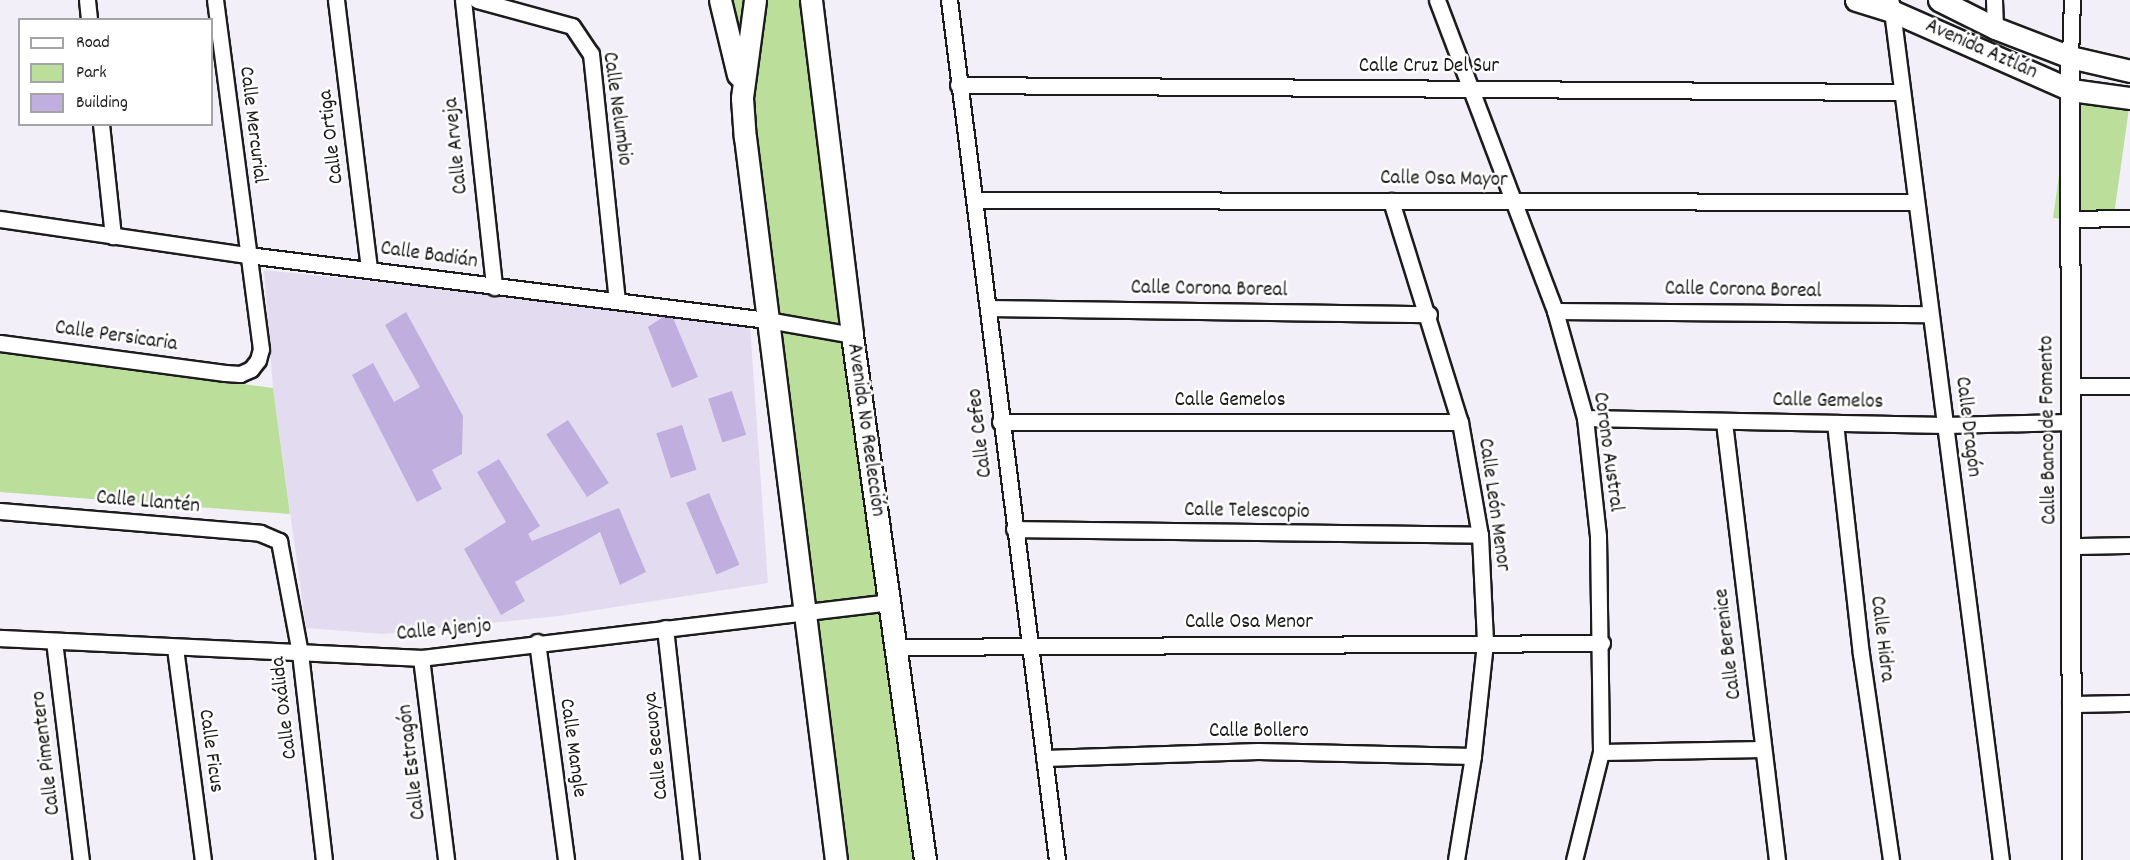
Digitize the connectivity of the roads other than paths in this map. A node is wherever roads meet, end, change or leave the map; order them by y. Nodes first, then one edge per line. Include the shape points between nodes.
1 (87, 0) edge
2 (215, 0) edge
3 (336, 0) edge
4 (463, 0) edge
5 (477, 0) edge
6 (720, 0) edge
7 (755, 0) edge
8 (811, 0) edge
9 (949, 0) edge
10 (1437, 0) edge
11 (1856, 0) edge
12 (1939, 0) edge
13 (1994, 0) edge
14 (2072, 0) edge
15 (1891, 6) edge
16 (89, 18) edge
17 (1995, 28) junction
18 (2070, 57) junction
19 (2130, 71) edge
20 (958, 85) junction
21 (1473, 87) junction
22 (2071, 90) junction
23 (1900, 92) junction
24 (742, 98) junction
25 (2130, 98) edge
26 (101, 126) edge
27 (975, 200) junction
28 (1391, 201) junction
29 (1514, 202) junction
30 (1914, 202) junction
31 (0, 219) edge
32 (2070, 219) junction
33 (2130, 219) edge
34 (113, 236) junction
35 (248, 255) junction
36 (369, 268) junction
37 (494, 287) junction
38 (617, 300) junction
39 (988, 308) junction
40 (1555, 311) junction
41 (1429, 314) junction
42 (1930, 314) junction
43 (767, 320) junction
44 (852, 335) junction
45 (0, 343) edge
46 (2070, 386) junction
47 (2130, 386) edge
48 (1585, 418) junction
49 (1000, 422) junction
50 (1460, 422) junction
51 (1724, 422) junction
52 (2070, 422) junction
53 (1835, 423) junction
54 (1946, 425) junction
55 (0, 511) edge
56 (1014, 529) junction
57 (1480, 536) junction
58 (2130, 545) edge
59 (2073, 546) junction
60 (284, 551) joint
61 (890, 602) junction
62 (803, 610) junction
63 (665, 628) junction
64 (0, 638) edge
65 (54, 641) junction
66 (537, 642) junction
67 (1029, 643) junction
68 (1485, 643) junction
69 (1602, 643) junction
70 (896, 647) junction
71 (175, 648) junction
72 (300, 653) junction
73 (421, 658) junction
74 (2130, 703) edge
75 (2070, 704) junction
76 (1763, 749) junction
77 (1601, 752) junction
78 (1473, 756) junction
79 (1044, 758) junction
80 (81, 860) edge
81 (203, 860) edge
82 (324, 860) edge
83 (446, 860) edge
84 (566, 860) edge
85 (691, 860) edge
86 (836, 860) edge
87 (925, 860) edge
88 (1058, 860) edge
89 (1456, 860) edge
90 (1574, 860) edge
91 (1777, 860) edge
92 (1891, 860) edge
93 (2001, 860) edge
94 (2072, 860) edge

1 - 16 street
2 - 35 street, Calle Mercurial
3 - 36 street, Calle Ortiga
4 - 37 street, Calle Arveja
5 - 38 street, Calle Nelumbio via 572,26 591,54
6 - 24 main road
7 - 24 main road
8 - 44 main road, Avenida No Reelección
9 - 20 street, Calle Cefeo
10 - 21 street, Corono Austral
11 - 15 main road, Avenida Aztlán
12 - 17 main road, Avenida Aztlán
13 - 17 street
14 - 18 street, Calle Banco de Fomento
15 - 22 main road, Avenida Aztlán
15 - 23 street, Calle Dragón
17 - 18 main road, Avenida Aztlán
18 - 19 main road, Avenida Aztlán
18 - 22 street, Calle Banco de Fomento
20 - 21 street, Calle Cruz Del Sur via 1207,89
20 - 27 street, Calle Cefeo
21 - 23 street, Calle Cruz Del Sur
21 - 29 street, Corono Austral
22 - 25 main road, Avenida Aztlán
22 - 32 street, Calle Banco de Fomento
23 - 30 street, Calle Dragón
24 - 43 main road
26 - 34 street
27 - 28 street, Calle Osa Mayor
27 - 39 street, Calle Cefeo
28 - 29 street, Calle Osa Mayor
28 - 41 street, Calle León Menor
29 - 30 street, Calle Osa Mayor
29 - 40 street, Corono Austral
30 - 42 street, Calle Dragón
31 - 34 street, Calle Badián
32 - 33 street
32 - 46 street, Calle Banco de Fomento
34 - 35 street, Calle Badián
35 - 36 street, Calle Badián
35 - 45 street, Calle Persicaria via 261,349 251,369 225,373
36 - 37 street, Calle Badián
37 - 38 street, Calle Badián
38 - 43 street, Calle Badián
39 - 41 street, Calle Corona Boreal
39 - 49 street, Calle Cefeo
40 - 42 street, Calle Corona Boreal
40 - 48 street, Corono Austral
41 - 50 street, Calle León Menor
42 - 54 street, Calle Dragón
43 - 44 street, Calle Badián
43 - 62 main road
44 - 61 main road, Avenida No Reelección
46 - 47 street
46 - 52 street, Calle Banco de Fomento
48 - 51 street, Calle Gemelos
48 - 69 street, Corono Austral via 1598,536
49 - 50 street, Calle Gemelos
49 - 56 street, Calle Cefeo
50 - 57 street, Calle León Menor
51 - 53 street, Calle Gemelos
51 - 76 street, Calle Berenice
52 - 54 street, Calle Gemelos
52 - 59 street, Calle Banco de Fomento
53 - 54 street, Calle Gemelos
53 - 92 street, Calle Hidra via 1861,654
54 - 93 street, Calle Dragón
55 - 60 street, Calle Llantén via 260,533 279,541
56 - 57 street, Calle Telescopio
56 - 67 street, Calle Cefeo
57 - 68 street, Calle León Menor
58 - 59 street
59 - 75 street, Calle Banco de Fomento
60 - 72 street, Calle Oxálida
61 - 62 street, Calle Ajenjo
61 - 70 main road, Avenida No Reelección
62 - 63 street, Calle Ajenjo
62 - 86 main road
63 - 66 street, Calle Ajenjo
63 - 85 street, Calle Secuoya
64 - 65 street, Calle Ajenjo
65 - 71 street, Calle Ajenjo
65 - 80 street, Calle Pimentero
66 - 73 street, Calle Ajenjo
66 - 84 street, Calle Mangle
67 - 68 street, Calle Osa Menor
67 - 70 street, Calle Osa Menor
67 - 79 street, Calle Cefeo
68 - 69 street, Calle Osa Menor
68 - 78 street, Calle León Menor
69 - 77 street, Corono Austral
70 - 87 main road, Avenida No Reelección
71 - 72 street, Calle Ajenjo
71 - 81 street, Calle Ficus
72 - 73 street, Calle Ajenjo
72 - 82 street, Calle Oxálida
73 - 83 street, Calle Estragón
74 - 75 street
75 - 94 street, Calle Banco de Fomento
76 - 77 street
76 - 91 street, Calle Berenice
77 - 90 street, Corono Austral
78 - 79 street, Calle Bollero via 1258,752
78 - 89 street, Calle León Menor
79 - 88 street, Calle Cefeo

